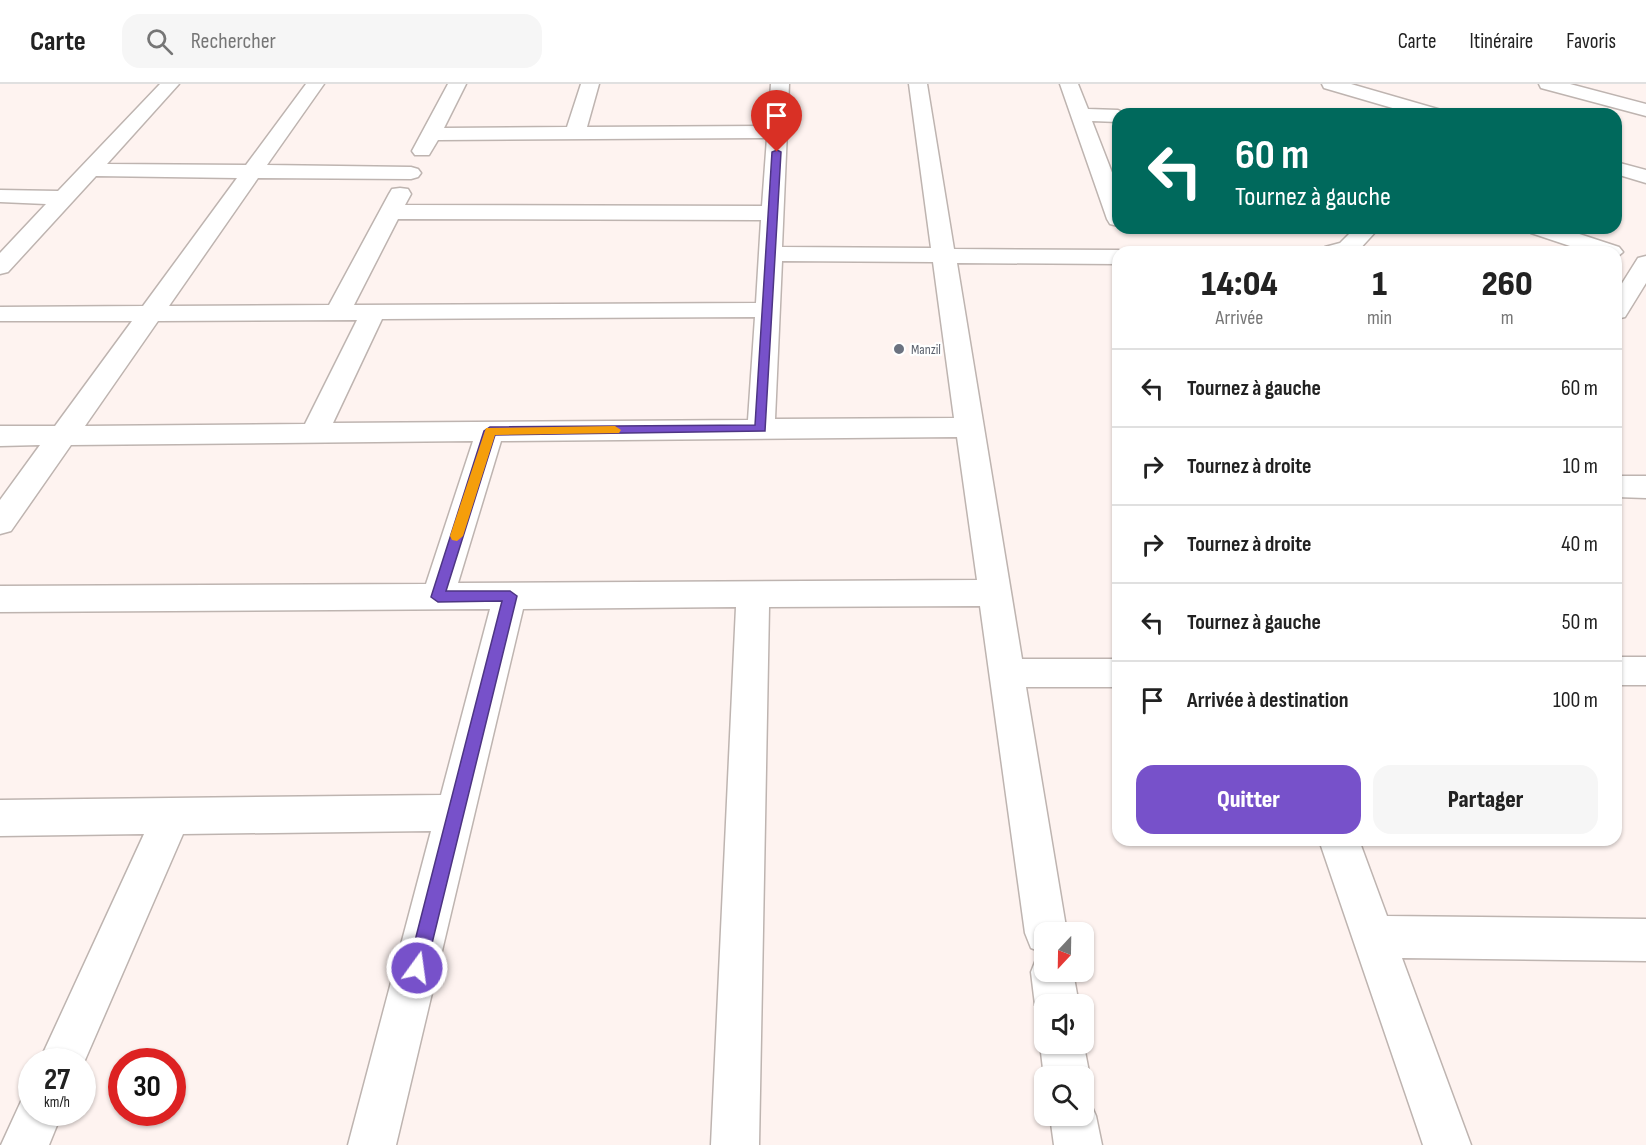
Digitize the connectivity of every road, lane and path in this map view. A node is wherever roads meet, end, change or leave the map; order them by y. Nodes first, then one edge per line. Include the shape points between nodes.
1 (170, 84) edge
2 (315, 84) edge
3 (457, 84) edge
4 (590, 84) edge
5 (780, 84) edge
6 (918, 84) edge
7 (1070, 84) edge
8 (1332, 84) edge
9 (1548, 84) edge
10 (1414, 108) edge
11 (1646, 110) edge
12 (1081, 115) junction
13 (1112, 116) edge
14 (778, 132) junction
15 (575, 133) junction
16 (430, 134) junction
17 (92, 170) junction
18 (1622, 170) edge
19 (253, 171) junction
20 (411, 173) junction
21 (1646, 177) edge
22 (0, 196) edge
23 (64, 198) junction
24 (1112, 202) edge
25 (390, 212) junction
26 (773, 213) junction
27 (1363, 234) edge
28 (1557, 234) edge
29 (1352, 246) edge
30 (1593, 246) edge
31 (771, 254) junction
32 (944, 256) junction
33 (1622, 256) edge
34 (1112, 257) edge
35 (1646, 263) edge
36 (0, 267) edge
37 (1622, 302) edge
38 (768, 310) junction
39 (338, 312) junction
40 (373, 312) junction
41 (151, 313) junction
42 (0, 314) edge
43 (969, 427) junction
44 (761, 428) junction
45 (490, 431) junction
46 (314, 433) junction
47 (63, 435) junction
48 (0, 436) edge
49 (1622, 487) edge
50 (1646, 487) edge
51 (0, 523) edge
52 (994, 593) junction
53 (753, 595) junction
54 (510, 596) junction
55 (438, 597) junction
56 (0, 599) edge
57 (1622, 671) edge
58 (1646, 671) edge
59 (1112, 673) edge
60 (1007, 674) junction
61 (456, 813) junction
62 (171, 817) junction
63 (0, 818) edge
64 (1341, 846) edge
65 (1044, 922) edge
66 (1374, 937) junction
67 (1646, 940) edge
68 (68, 1048) edge
69 (33, 1126) edge
70 (1075, 1126) edge
71 (25, 1145) edge
72 (372, 1145) edge
73 (735, 1145) edge
74 (1078, 1145) edge
75 (1447, 1145) edge

1 - 17 street
2 - 19 street
3 - 16 street
4 - 15 street
5 - 14 street
6 - 32 street
7 - 12 street
8 - 10 street
9 - 11 street
12 - 13 street
12 - 24 street
14 - 15 street
14 - 26 street
15 - 16 street
16 - 20 street
17 - 19 street
17 - 23 street
18 - 21 street
19 - 20 street
19 - 41 street
20 - 25 street
22 - 23 street
23 - 36 street
25 - 26 street
25 - 39 street
26 - 31 street
27 - 29 street
28 - 30 street
31 - 32 street
31 - 38 street
32 - 34 street
32 - 43 street
33 - 35 street
35 - 37 street
38 - 40 street
38 - 44 street
39 - 40 street
39 - 41 street
40 - 46 street
41 - 42 street
41 - 47 street
43 - 44 street
43 - 52 street
44 - 45 street
45 - 46 street
45 - 55 street
46 - 47 street
47 - 48 street
47 - 51 street
49 - 50 street
52 - 53 street
52 - 60 street
53 - 54 street
53 - 73 street
54 - 55 street
54 - 61 street
55 - 56 street
57 - 58 street
59 - 60 street
60 - 65 street
61 - 62 street
61 - 72 street
62 - 63 street
62 - 68 street
64 - 66 street
66 - 67 street
66 - 75 street
69 - 71 street
70 - 74 street

